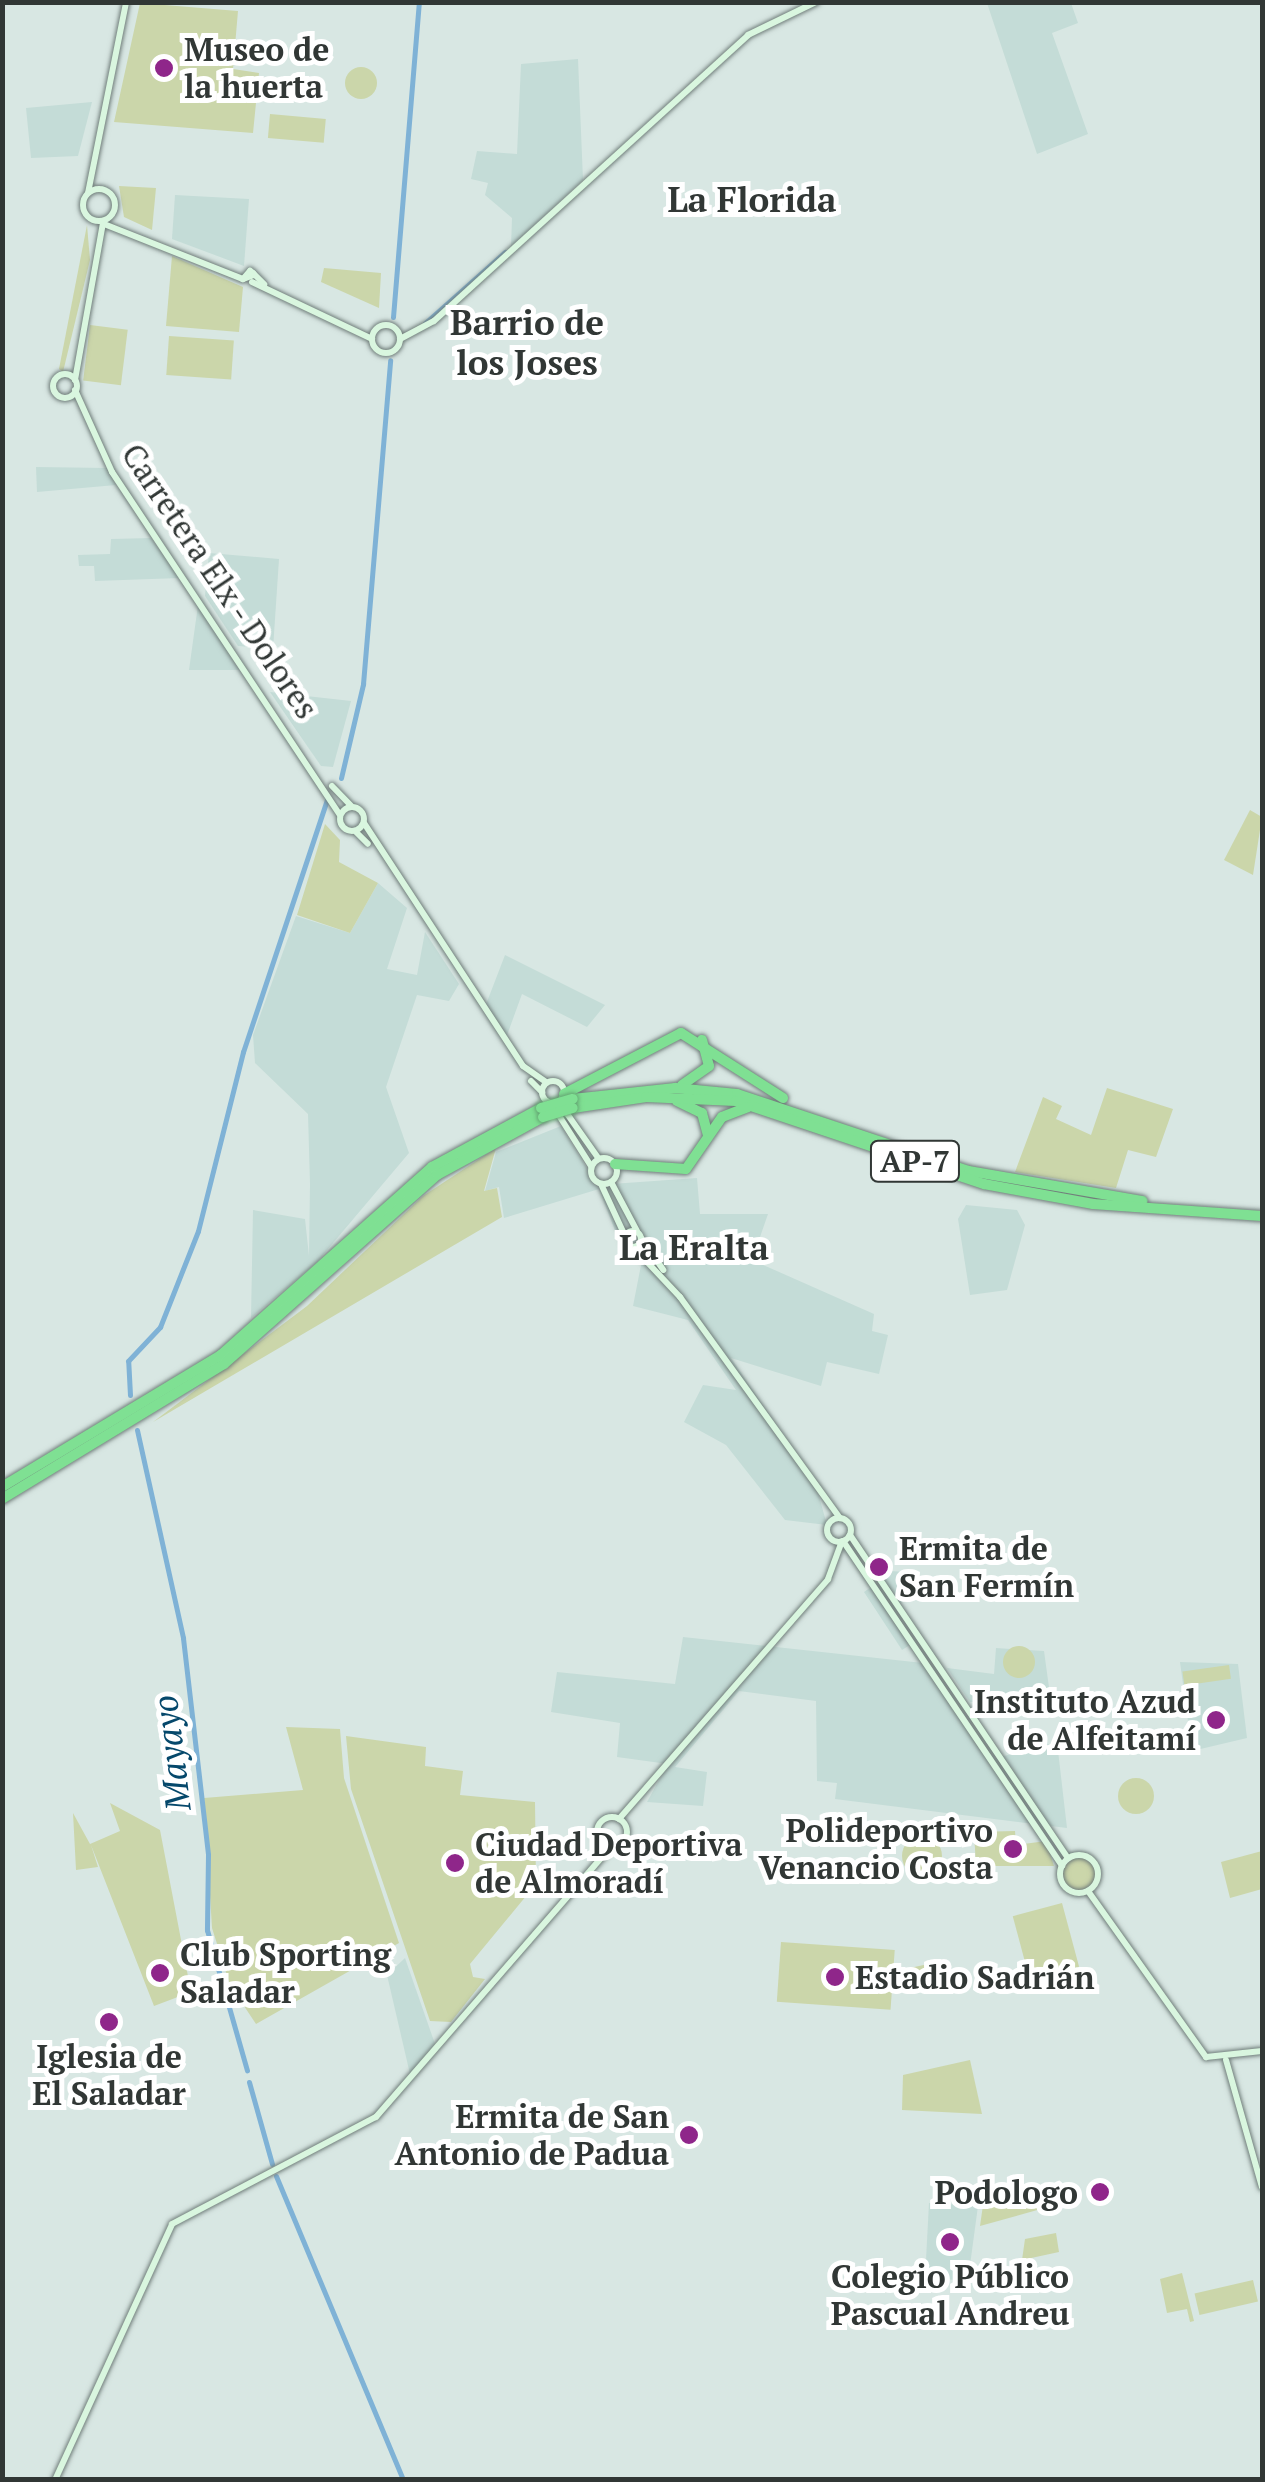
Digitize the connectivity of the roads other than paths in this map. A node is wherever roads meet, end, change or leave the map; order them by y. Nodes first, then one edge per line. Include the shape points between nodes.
1 (126, 2) edge
2 (816, 2) edge
3 (92, 165) junction
4 (104, 188) junction
5 (88, 193) junction
6 (111, 212) junction
7 (93, 222) junction
8 (103, 224) junction
9 (122, 230) junction
10 (99, 236) junction
11 (352, 326) junction
12 (376, 329) junction
13 (372, 339) junction
14 (400, 339) junction
15 (74, 364) junction
16 (65, 374) junction
17 (74, 380) junction
18 (76, 390) junction
19 (66, 398) junction
20 (82, 412) junction
21 (321, 774) junction
22 (352, 806) junction
23 (340, 815) junction
24 (364, 823) junction
25 (355, 831) junction
26 (701, 1039) junction
27 (546, 1082) junction
28 (674, 1088) junction
29 (542, 1092) junction
30 (646, 1097) junction
31 (565, 1098) junction
32 (757, 1106) junction
33 (542, 1113) junction
34 (824, 1118) junction
35 (707, 1141) junction
36 (598, 1159) junction
37 (615, 1164) junction
38 (592, 1167) junction
39 (633, 1170) junction
40 (613, 1179) junction
41 (600, 1183) junction
42 (1262, 1213) edge
43 (639, 1234) junction
44 (625, 1236) junction
45 (633, 1247) junction
46 (680, 1296) junction
47 (2, 1487) edge
48 (819, 1496) junction
49 (2, 1499) edge
50 (840, 1518) junction
51 (830, 1523) junction
52 (842, 1539) junction
53 (650, 1791) junction
54 (620, 1819) junction
55 (627, 1828) junction
56 (599, 1839) junction
57 (611, 1848) junction
58 (1068, 1858) junction
59 (1062, 1866) junction
60 (577, 1878) junction
61 (1090, 1890) junction
62 (1262, 2051) edge
63 (1226, 2060) junction
64 (1262, 2186) edge
65 (55, 2480) edge

1 - 3 main road
2 - 14 main road via 748,35 434,321
3 - 4 main road
3 - 5 main road
4 - 5 main road
4 - 6 main road
5 - 7 main road
6 - 8 main road
6 - 9 main road
7 - 8 main road
7 - 10 main road
8 - 9 main road
8 - 10 main road
9 - 11 main road via 253,278
10 - 15 main road
11 - 12 main road
11 - 13 main road
12 - 13 main road
12 - 14 main road via 391,326
13 - 14 main road via 387,353
15 - 16 main road
15 - 17 main road
16 - 17 main road
16 - 19 main road via 53,387
17 - 18 main road, Carretera Elx - Dolores
18 - 19 main road
18 - 20 main road, Carretera Elx - Dolores
19 - 20 main road, Carretera Elx - Dolores
20 - 21 main road, Carretera Elx - Dolores via 112,472
21 - 22 main road, Carretera Elx - Dolores
21 - 23 main road, Carretera Elx - Dolores
22 - 23 main road
22 - 24 main road, Carretera Elx - Dolores
23 - 25 main road, Carretera Elx - Dolores
24 - 25 main road
24 - 27 main road via 523,1066
25 - 29 main road
26 - 28 highway via 706,1072
26 - 31 highway via 664,1036 578,1081
26 - 34 highway via 747,1081
27 - 29 main road
27 - 31 main road
28 - 31 highway, AP-7
28 - 34 highway, AP-7
29 - 31 main road
30 - 31 highway, AP-7
30 - 32 highway, AP-7
30 - 35 highway via 698,1109
31 - 33 highway, AP-7, bridge
31 - 36 main road via 576,1138
31 - 38 main road
32 - 35 highway via 727,1113
32 - 42 highway, AP-7 via 984,1184 1093,1204
33 - 47 highway, AP-7 via 432,1166 221,1355
33 - 49 highway, AP-7 via 437,1175 224,1364
34 - 42 highway, AP-7 via 1040,1187
35 - 39 highway via 686,1169
36 - 37 main road
36 - 38 main road
37 - 39 highway
37 - 40 main road
38 - 41 main road
39 - 40 highway
40 - 41 main road
40 - 43 main road
41 - 44 main road
43 - 44 main road
43 - 45 main road
43 - 46 main road
44 - 45 main road
45 - 46 main road
46 - 48 main road
48 - 50 main road
48 - 51 main road
50 - 51 main road
50 - 52 main road
51 - 52 main road
52 - 53 main road via 817,1592
52 - 58 main road
52 - 59 main road
53 - 54 main road
53 - 55 main road
54 - 55 main road
54 - 56 main road via 602,1821
55 - 57 main road
56 - 57 main road
56 - 60 main road
57 - 60 main road
58 - 59 main road
58 - 61 main road via 1094,1862
59 - 61 main road via 1067,1889
60 - 65 main road via 376,2117 172,2224
61 - 63 main road via 1209,2059
62 - 63 main road
63 - 64 main road

